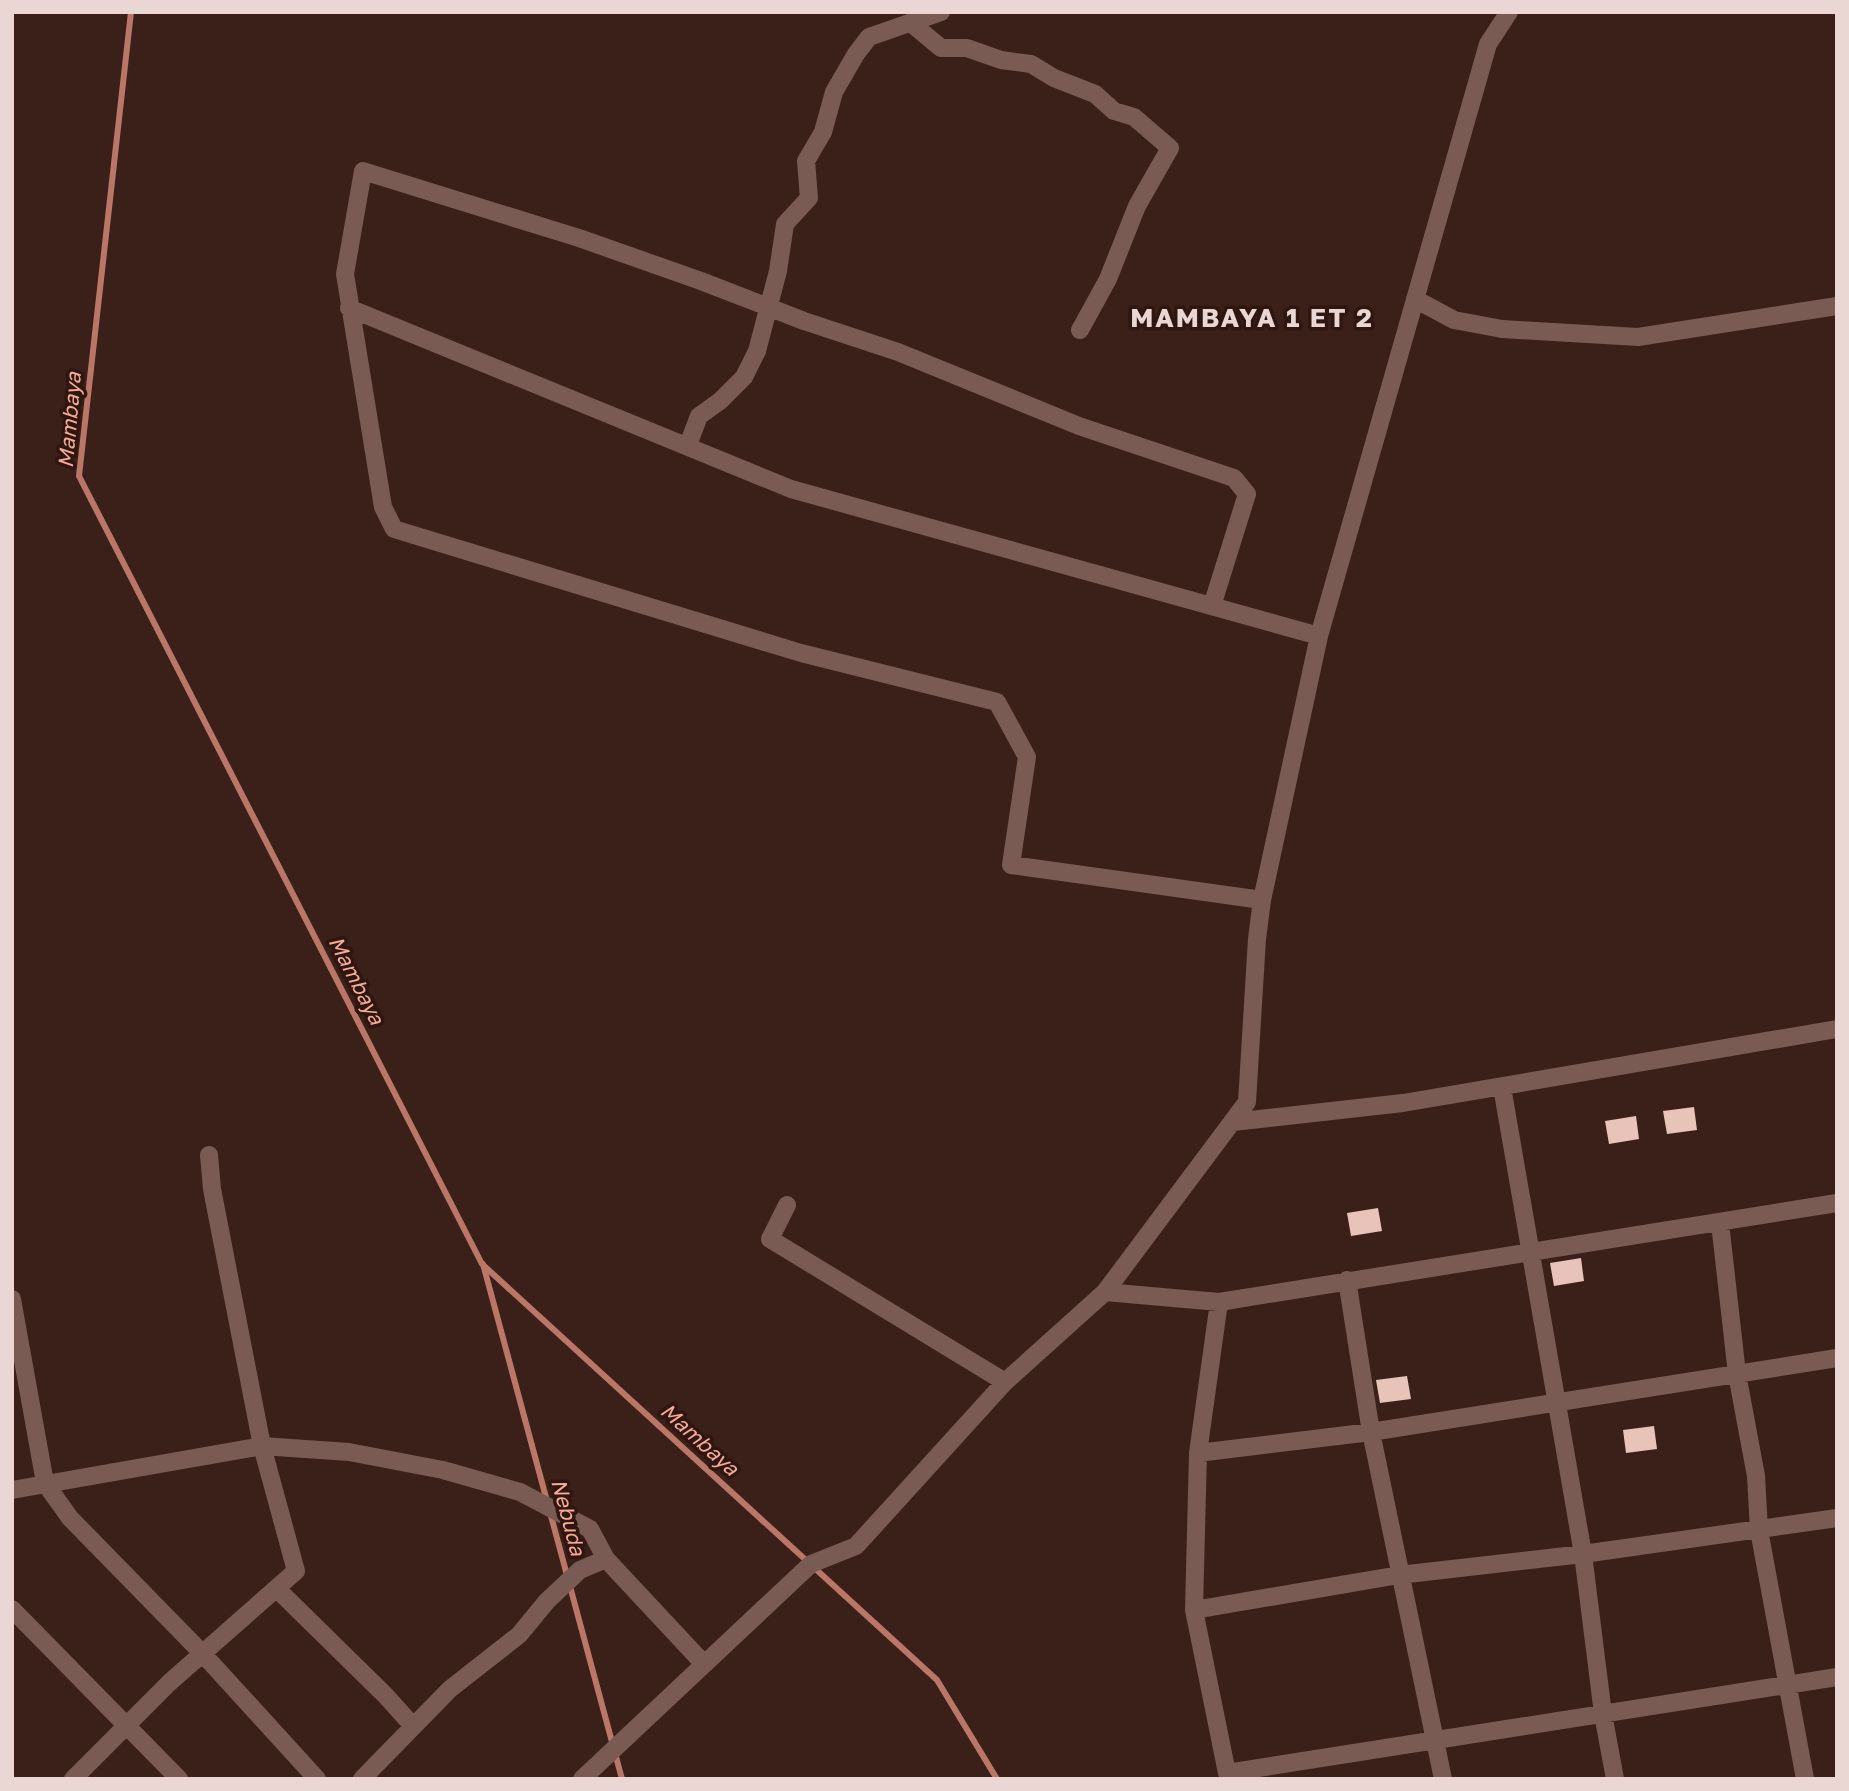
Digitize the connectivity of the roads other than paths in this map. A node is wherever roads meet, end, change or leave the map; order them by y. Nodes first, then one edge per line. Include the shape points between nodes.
1 (941, 12) edge
2 (1509, 12) edge
3 (911, 23) junction
4 (1415, 299) junction
5 (1837, 306) edge
6 (769, 307) junction
7 (349, 308) junction
8 (1080, 330) dead end
9 (688, 445) junction
10 (1212, 606) junction
11 (1319, 636) junction
12 (1262, 900) junction
13 (1837, 1029) edge
14 (1502, 1087) junction
15 (1233, 1122) junction
16 (209, 1155) dead end
17 (1837, 1203) edge
18 (787, 1205) dead end
19 (1720, 1223) junction
20 (1530, 1252) junction
21 (1347, 1280) junction
22 (1105, 1292) junction
23 (12, 1299) edge
24 (1219, 1302) junction
25 (1837, 1358) edge
26 (1737, 1374) junction
27 (1005, 1382) junction
28 (1555, 1402) junction
29 (1371, 1432) junction
30 (262, 1446) junction
31 (1198, 1453) junction
32 (45, 1483) junction
33 (12, 1490) edge
34 (1837, 1518) edge
35 (1759, 1530) junction
36 (1583, 1554) junction
37 (606, 1559) junction
38 (1399, 1575) junction
39 (276, 1590) junction
40 (12, 1609) edge
41 (1194, 1610) junction
42 (203, 1654) junction
43 (705, 1664) junction
44 (1837, 1677) edge
45 (1787, 1685) junction
46 (1603, 1714) junction
47 (128, 1724) junction
48 (412, 1726) junction
49 (1433, 1741) junction
50 (73, 1779) edge
51 (179, 1779) edge
52 (317, 1779) edge
53 (362, 1779) edge
54 (582, 1779) edge
55 (1443, 1779) edge
56 (1615, 1779) edge
57 (1805, 1779) edge

1 - 3 street
2 - 4 street via 1488,44
3 - 6 street via 869,37 834,92 824,132 806,161 809,198 785,224
3 - 8 street via 942,48 967,48 1031,64 1095,94 1114,111 1134,117 1170,148 1137,206 1108,279
4 - 5 street via 1454,320 1502,329 1638,337
4 - 11 street
6 - 7 street via 579,238 363,171 345,274
6 - 9 street via 744,377 699,416
6 - 10 street via 898,352 1079,426 1234,478 1247,494
7 - 9 street
7 - 12 street via 383,507 394,529 802,653 997,702 1027,757 1012,865
9 - 10 street via 791,489
10 - 11 street
11 - 12 street
12 - 15 street via 1247,1102
13 - 14 street
14 - 15 street
14 - 20 street
15 - 22 street
16 - 30 street
17 - 19 street
18 - 27 street via 770,1239
19 - 20 street
19 - 26 street
20 - 21 street
20 - 28 street
21 - 24 street
21 - 29 street
22 - 24 street
22 - 27 street
23 - 32 street
24 - 31 street
25 - 26 street
26 - 28 street
26 - 35 street via 1756,1476
27 - 43 street via 856,1546 811,1564
28 - 29 street
28 - 36 street
29 - 31 street
29 - 38 street
30 - 32 street
30 - 37 street via 349,1452 443,1470 520,1492 590,1529
30 - 39 street via 296,1571
31 - 41 street
32 - 33 street
32 - 42 street via 70,1518
34 - 35 street
35 - 36 street
35 - 45 street
36 - 38 street
36 - 46 street
37 - 43 street
37 - 48 street via 580,1570 519,1635 450,1689
38 - 41 street
38 - 49 street
39 - 42 street
39 - 48 street
40 - 47 street
41 - 49 street via 1227,1773
42 - 47 street
42 - 52 street
43 - 54 street
44 - 45 street
45 - 46 street
45 - 57 street
46 - 49 street
46 - 56 street
47 - 50 street
47 - 51 street
48 - 53 street
49 - 55 street

